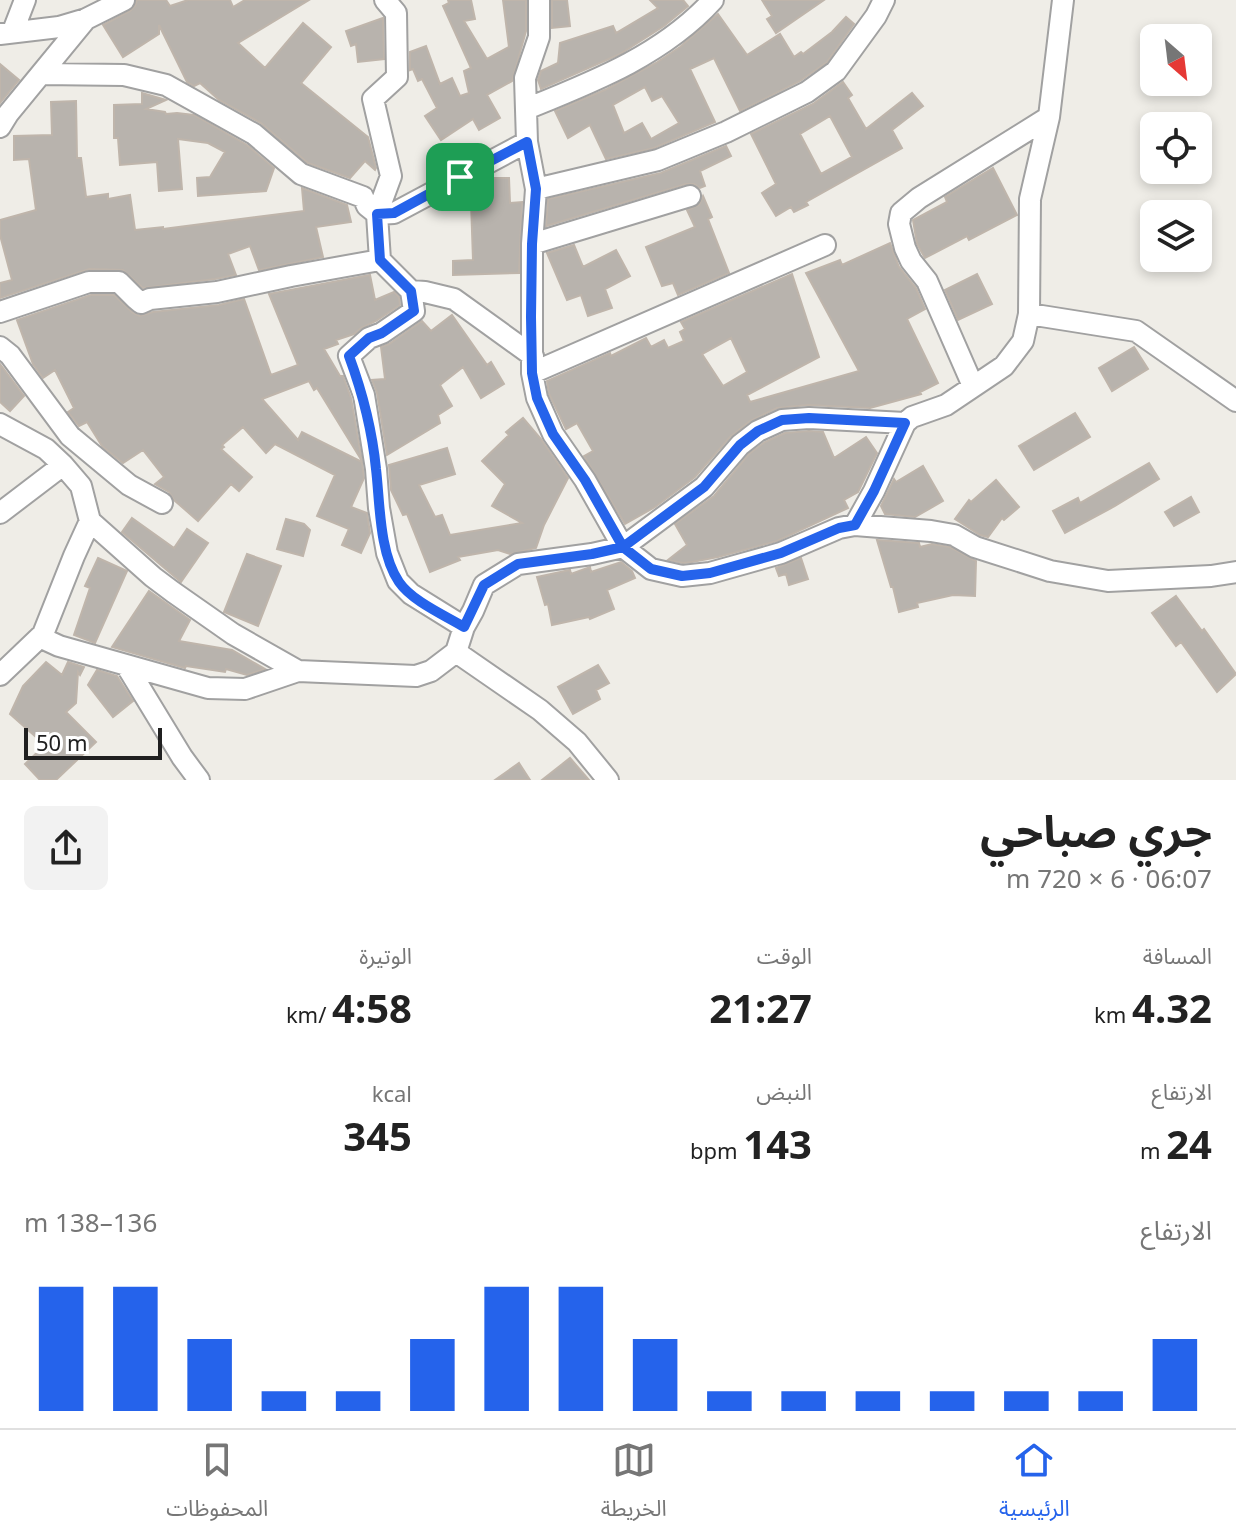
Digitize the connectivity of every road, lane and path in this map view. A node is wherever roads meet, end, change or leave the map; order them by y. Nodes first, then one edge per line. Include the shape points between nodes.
1 (25, 0) edge
2 (124, 0) edge
3 (385, 0) edge
4 (539, 0) edge
5 (713, 0) edge
6 (884, 0) edge
7 (1063, 0) edge
8 (86, 19) junction
9 (7, 33) edge
10 (42, 74) junction
11 (526, 109) junction
12 (1049, 117) junction
13 (0, 127) edge
14 (527, 142) junction
15 (536, 189) junction
16 (690, 196) dead end
17 (377, 214) junction
18 (532, 244) junction
19 (825, 245) dead end
20 (380, 260) junction
21 (411, 291) junction
22 (0, 312) edge
23 (1029, 314) junction
24 (0, 347) edge
25 (532, 364) junction
26 (973, 386) junction
27 (1236, 401) edge
28 (905, 423) junction
29 (0, 424) edge
30 (63, 465) junction
31 (162, 503) dead end
32 (0, 513) edge
33 (90, 521) junction
34 (855, 525) junction
35 (623, 547) junction
36 (1236, 572) edge
37 (464, 627) junction
38 (43, 634) junction
39 (456, 652) junction
40 (126, 665) junction
41 (298, 671) junction
42 (0, 675) edge
43 (199, 780) edge
44 (608, 780) edge

1 - 9 street
2 - 8 street
3 - 17 street via 396,13 397,77 373,99 391,176
4 - 11 street via 539,37 525,78
5 - 11 street via 648,54
6 - 15 street via 836,71 807,92 658,160
7 - 12 street
8 - 9 street
8 - 10 street
10 - 13 street
10 - 17 street via 124,75 166,85 254,134 301,174 363,197
11 - 14 street
12 - 23 street via 1030,199
12 - 26 street via 901,213 905,248 927,281
14 - 15 street
14 - 17 street via 394,213
15 - 18 street
16 - 18 street
17 - 20 street
18 - 25 street
19 - 25 street
20 - 21 street
20 - 22 street via 141,303 119,282 89,282
21 - 25 street via 454,299
21 - 37 street via 414,311 349,356 364,395 381,523 398,581
23 - 26 street via 1023,341 1004,366
23 - 27 street via 1136,331
24 - 31 street via 70,436 129,485
25 - 35 street via 537,398 553,434
26 - 28 street
28 - 34 street
28 - 35 street via 782,420 740,445 704,487
29 - 30 street via 46,449
30 - 32 street
30 - 33 street via 81,486
33 - 38 street
33 - 41 street via 173,592
34 - 35 street via 781,553 682,576 651,569
34 - 36 street via 954,535 1050,571 1108,581
35 - 37 street via 518,564 484,585
37 - 39 street
38 - 40 street via 59,646
38 - 42 street
39 - 41 street via 416,676
39 - 44 street via 549,718
40 - 41 street via 208,688 245,689
40 - 43 street

